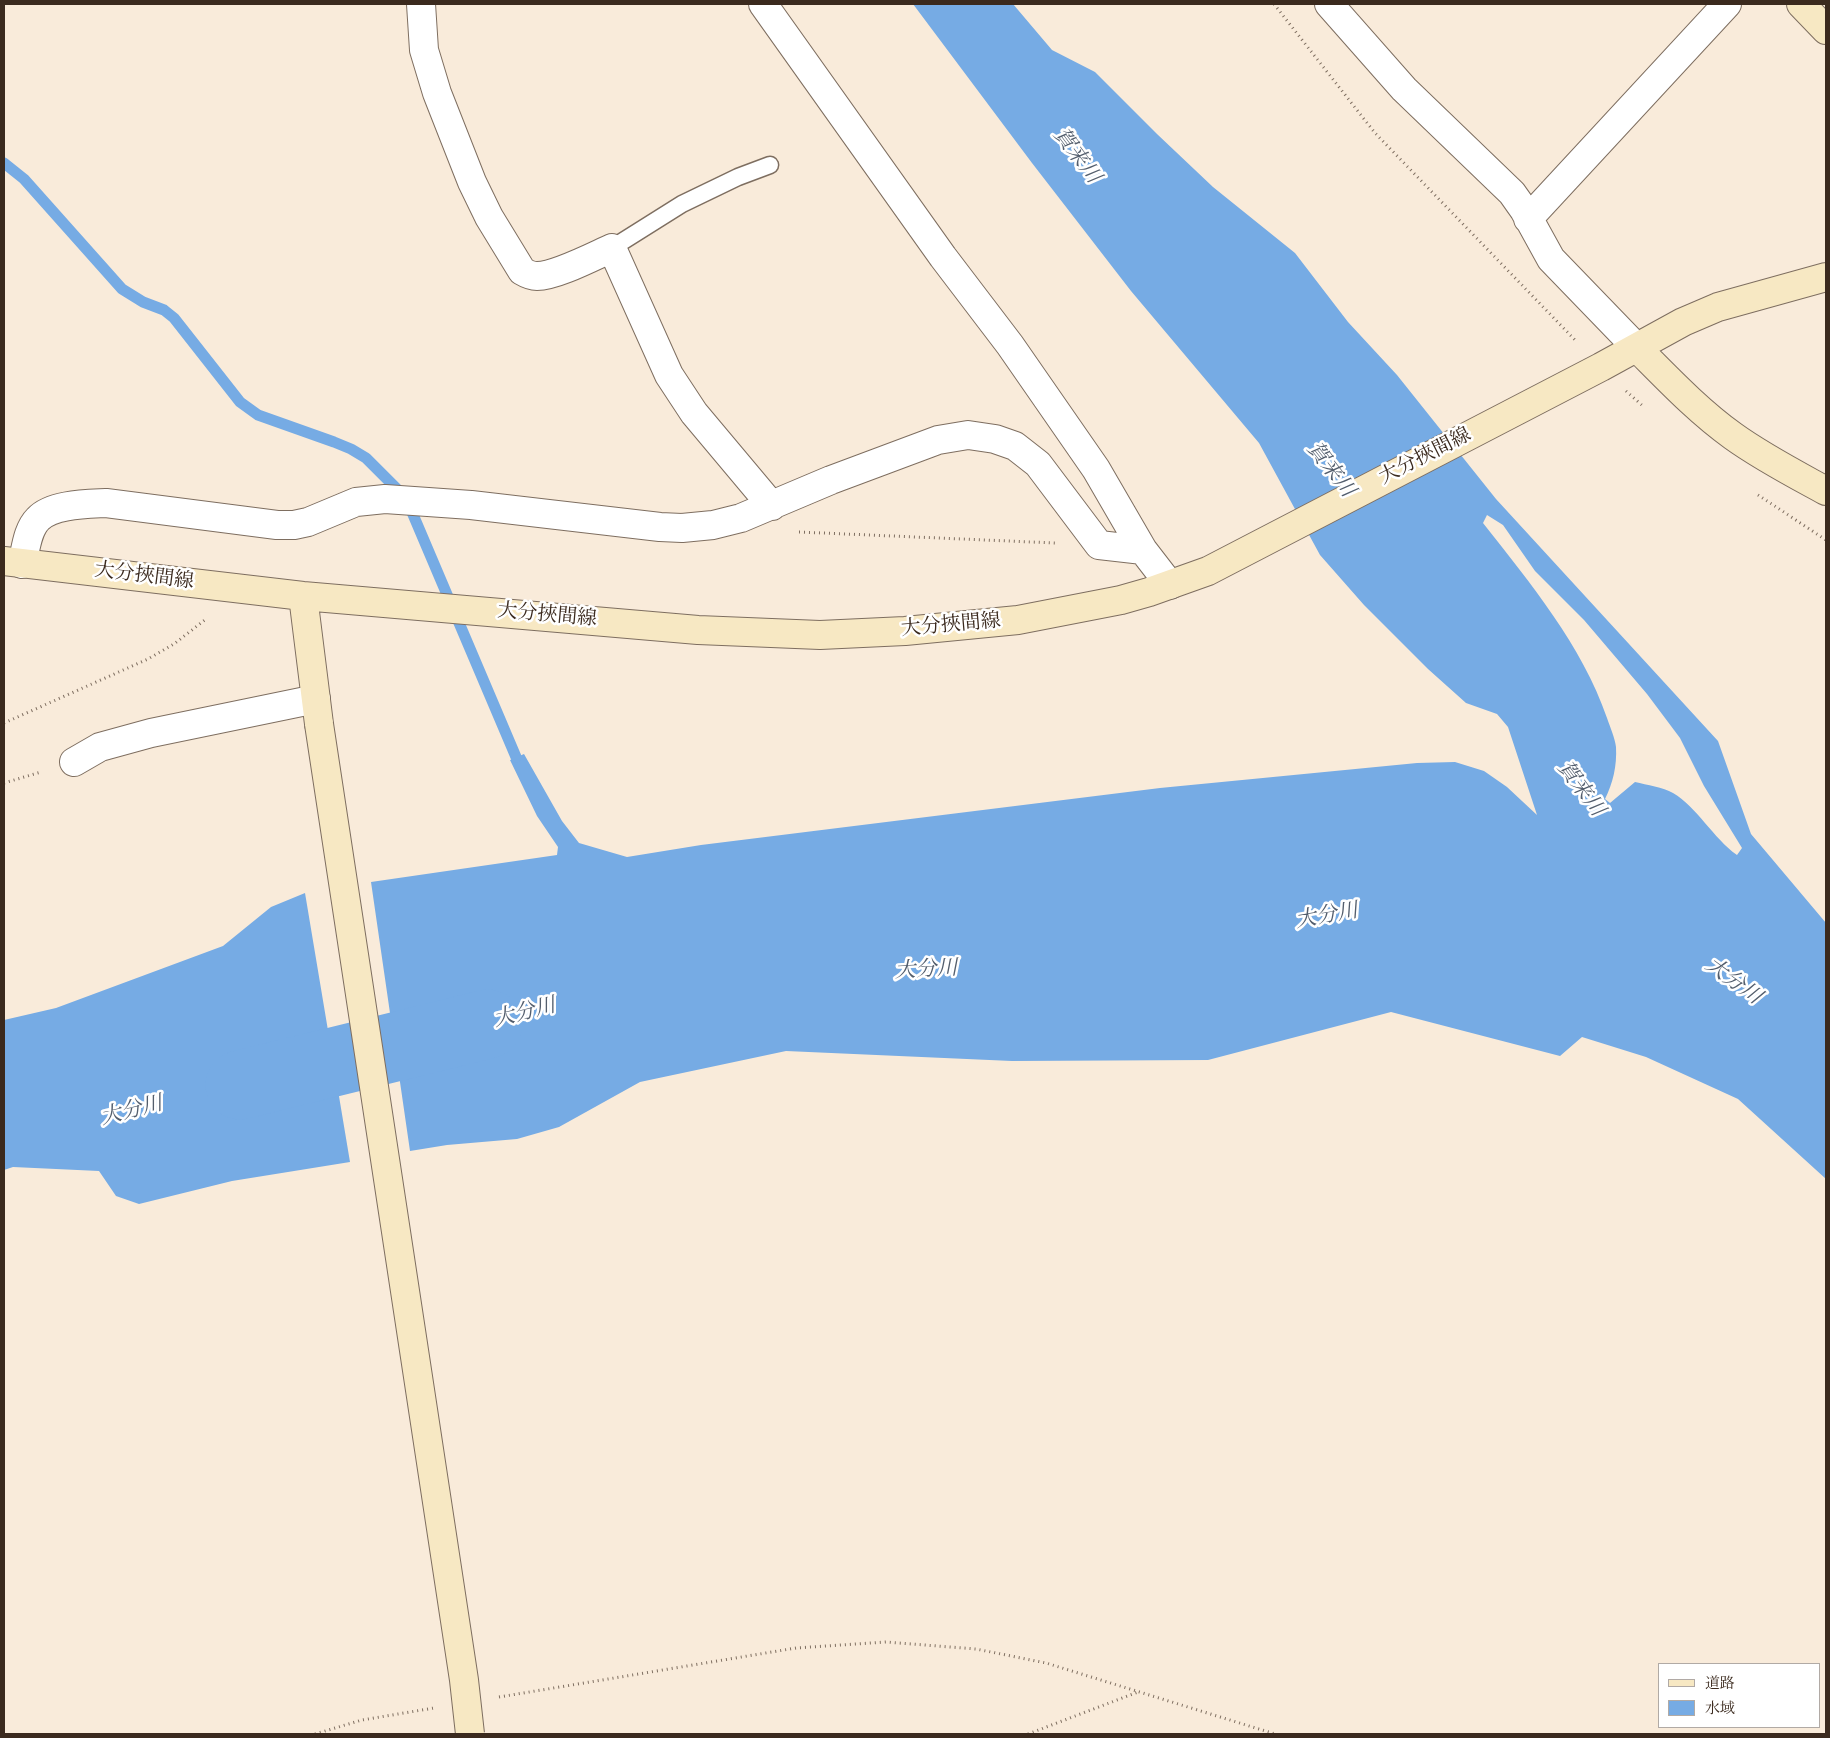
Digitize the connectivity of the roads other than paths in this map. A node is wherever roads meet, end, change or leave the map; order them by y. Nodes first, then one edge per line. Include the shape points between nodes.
1 (421, 4) edge
2 (763, 4) edge
3 (1329, 4) edge
4 (1727, 4) edge
5 (1801, 4) edge
6 (1826, 30) edge
7 (770, 164) dead end
8 (1528, 219) junction
9 (612, 248) junction
10 (1826, 277) edge
11 (1636, 348) junction
12 (1826, 491) edge
13 (772, 506) junction
14 (1143, 550) junction
15 (13, 562) edge
16 (1170, 585) junction
17 (303, 596) junction
18 (318, 712) junction
19 (74, 762) road end
20 (470, 1734) edge

1 - 9 street via 424,50 436,93 472,182 522,271 538,276 555,272
2 - 14 street via 937,250 1010,345 1096,469
3 - 8 street via 1404,90 1512,193
4 - 8 street
5 - 6 main road
7 - 9 lane via 682,204
8 - 11 street via 1550,259
9 - 13 street via 678,391
10 - 11 main road, 大分挾間線 via 1718,307
11 - 12 main road via 1732,436
11 - 16 main road, 大分挾間線 via 1208,571
13 - 14 street via 938,440 980,436 1015,446 1038,464 1099,545
13 - 15 street via 713,525 682,528 385,499 356,502 294,525 106,503 88,504 60,508 38,518
14 - 16 street
15 - 17 main road, 大分挾間線
16 - 17 main road, 大分挾間線 via 1112,602 1018,620 906,631 820,635 698,630
17 - 18 main road
18 - 19 street via 151,733 100,747
18 - 20 main road, bridge

